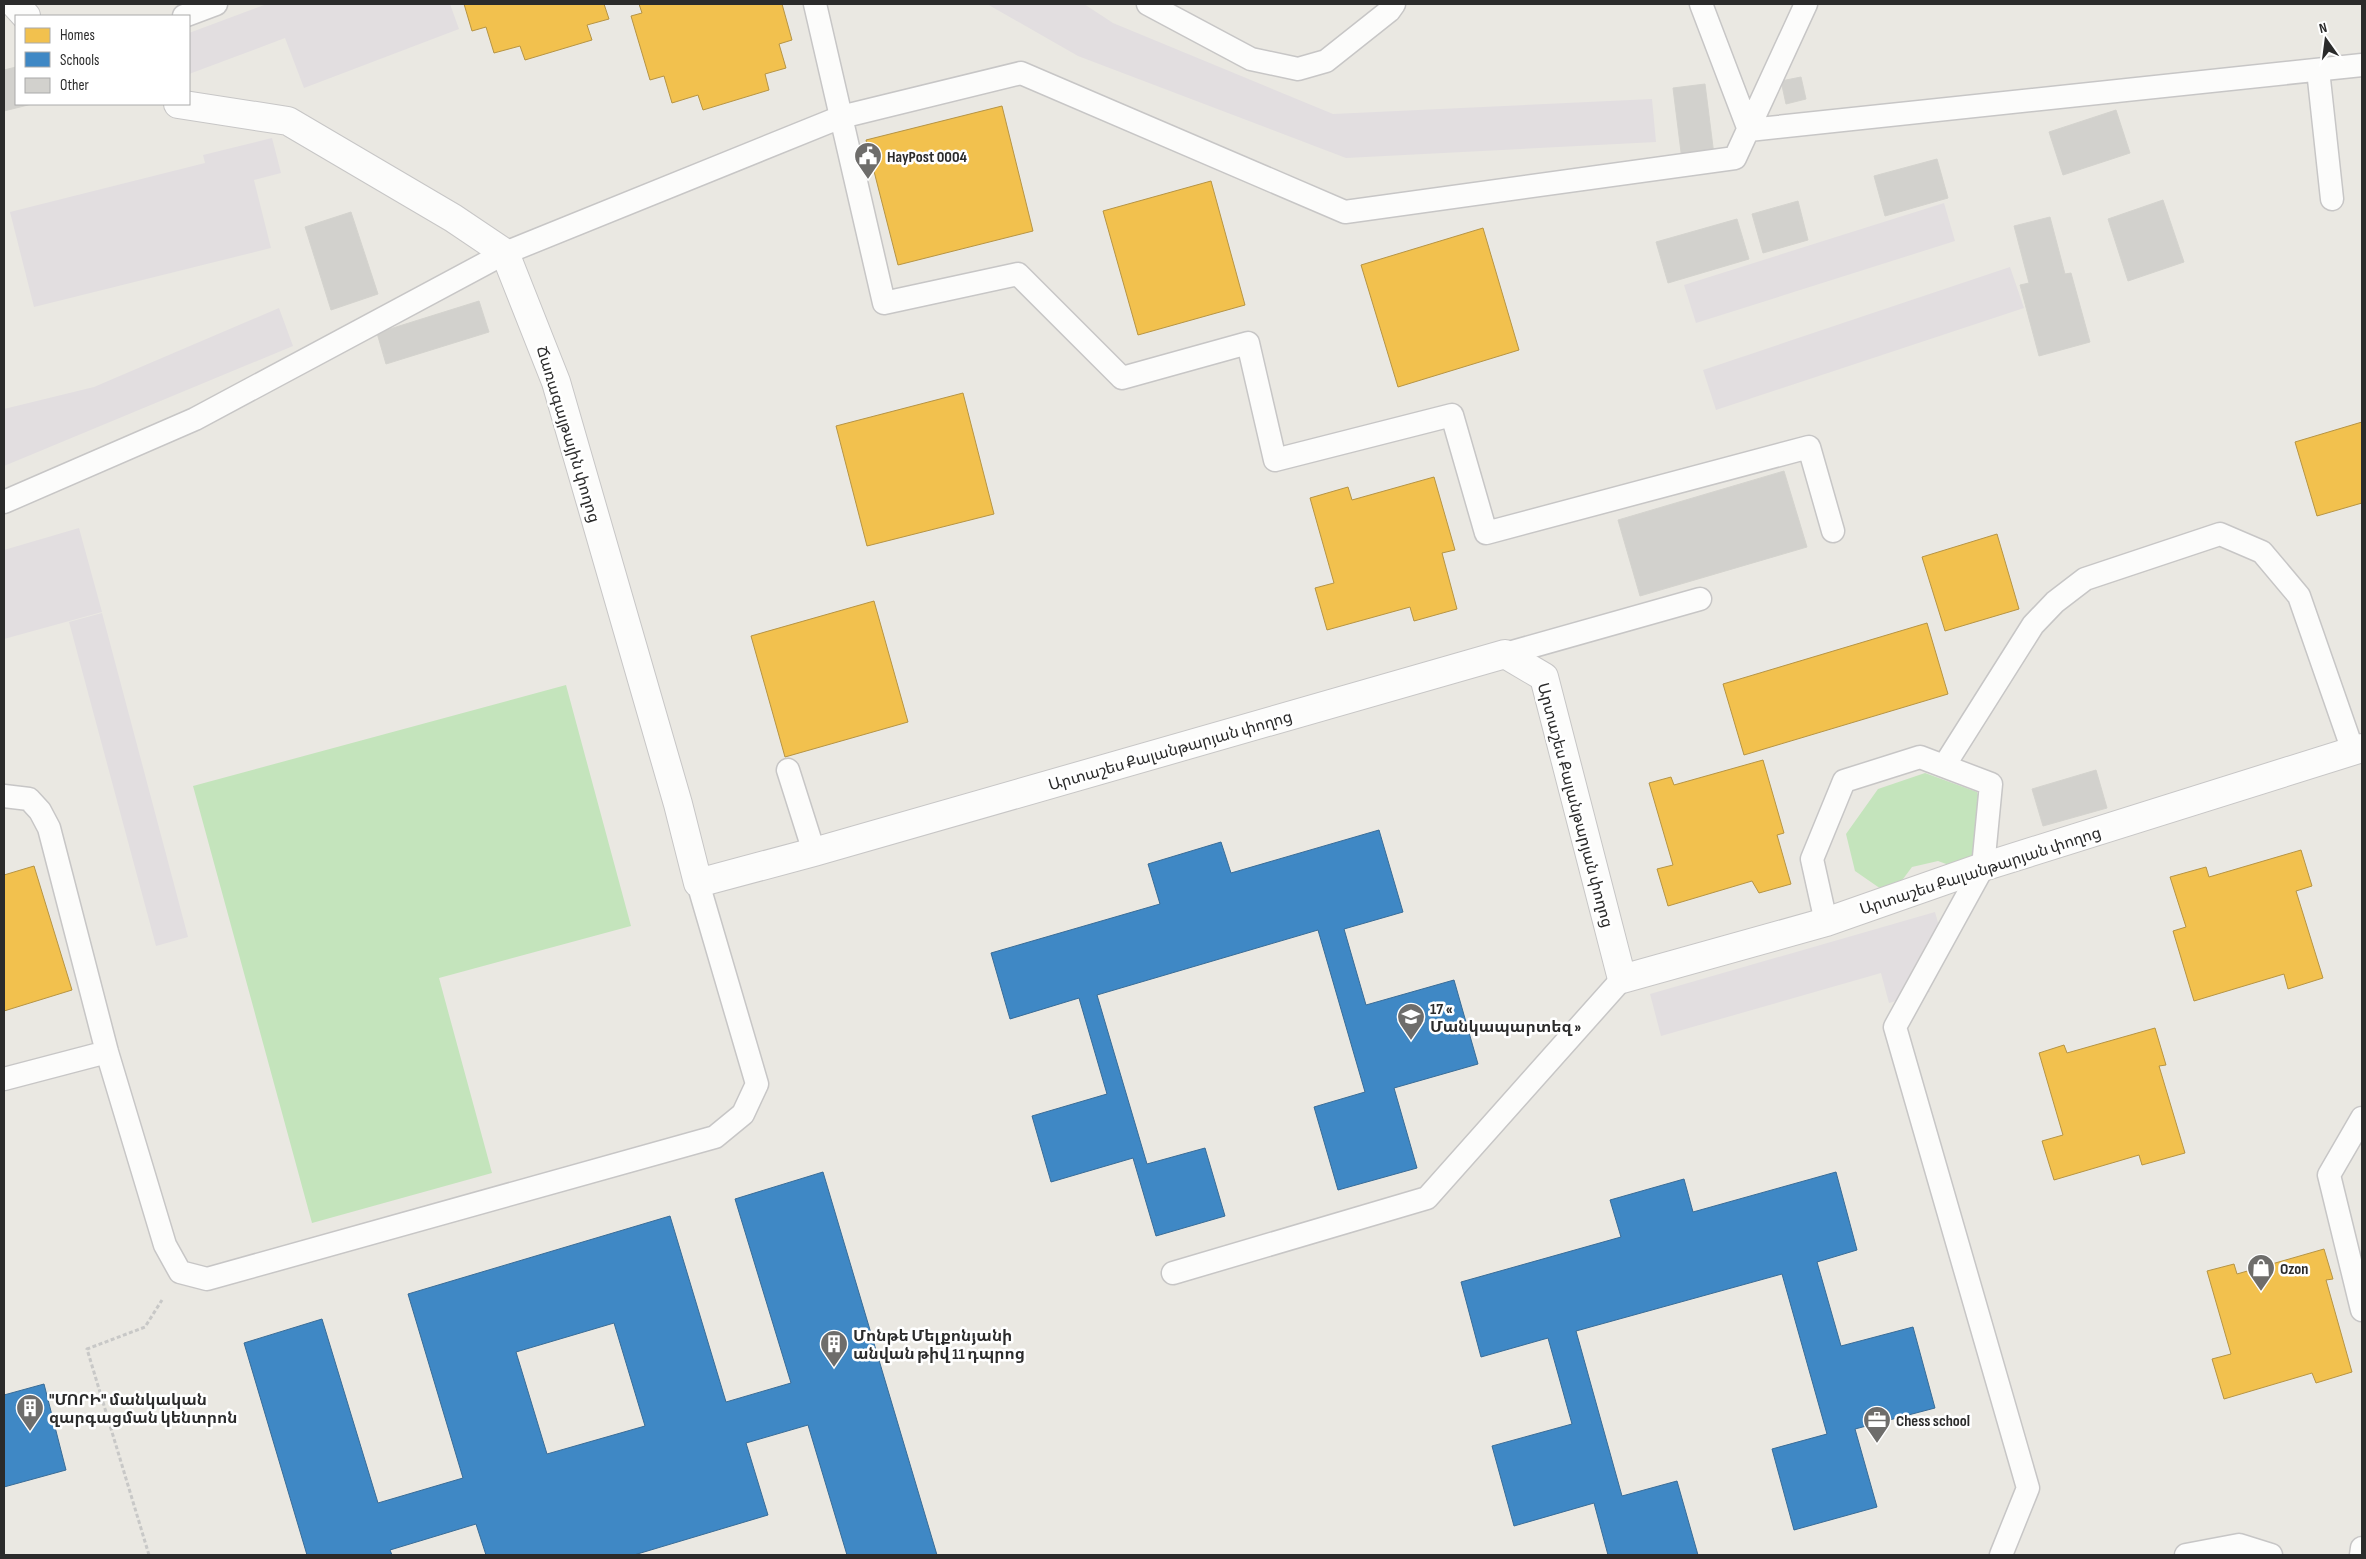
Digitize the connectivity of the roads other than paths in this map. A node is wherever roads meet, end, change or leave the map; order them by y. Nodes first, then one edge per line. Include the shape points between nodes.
1 (15, 4) edge
2 (216, 4) edge
3 (815, 4) edge
4 (1148, 4) edge
5 (1394, 4) edge
6 (1701, 4) edge
7 (1806, 4) edge
8 (25, 15) edge
9 (187, 15) edge
10 (2362, 65) edge
11 (2318, 70) junction
12 (184, 105) edge
13 (841, 117) junction
14 (1749, 130) junction
15 (2332, 200) dead end
16 (505, 253) junction
17 (4, 502) edge
18 (1833, 531) dead end
19 (1700, 599) dead end
20 (1505, 654) junction
21 (2358, 749) edge
22 (1944, 766) junction
23 (788, 770) dead end
24 (4, 796) edge
25 (814, 852) junction
26 (1983, 867) junction
27 (698, 883) junction
28 (1826, 922) junction
29 (1622, 979) junction
30 (107, 1052) junction
31 (4, 1080) edge
32 (2362, 1118) edge
33 (1173, 1272) dead end
34 (2362, 1310) edge
35 (2362, 1548) edge
36 (2001, 1555) edge
37 (2186, 1555) edge
38 (2271, 1555) edge
39 (2362, 1555) edge

1 - 8 street
2 - 9 lane
3 - 13 lane
4 - 5 lane via 1252,59 1298,69 1326,61
6 - 14 lane
7 - 14 lane
10 - 11 lane
11 - 14 lane
11 - 15 lane
12 - 16 street via 288,121 453,218
13 - 14 lane via 1020,73 1345,212 1735,158
13 - 16 lane
13 - 18 lane via 884,303 1018,274 1122,378 1248,343 1275,460 1452,415 1486,532 1809,447
16 - 17 lane via 195,418
16 - 27 street, Ճառագայթային փողոց via 556,382
19 - 20 lane
20 - 25 street, Արտաշես Քալանթարյան փողոց
20 - 29 street, Արտաշես Քալանթարյան փողոց via 1544,677
21 - 22 lane via 2299,596 2262,552 2220,534 2085,579 2056,602 2033,625
21 - 26 street, Արտաշես Քալանթարյան փողոց
22 - 26 lane via 1991,784
22 - 28 lane via 1920,757 1844,781 1812,859
23 - 25 lane
24 - 30 lane via 29,799 49,828
25 - 27 street, Արտաշես Քալանթարյան փողոց
26 - 28 street, Արտաշես Քալանթարյան փողոց
26 - 36 lane via 1895,1027 2028,1488
27 - 30 lane via 757,1084 744,1114 715,1137 207,1279 180,1272 165,1244
28 - 29 street, Արտաշես Քալանթարյան փողոց
29 - 33 lane via 1427,1198
30 - 31 lane
32 - 34 lane via 2329,1175
35 - 39 lane
37 - 38 lane via 2239,1545

